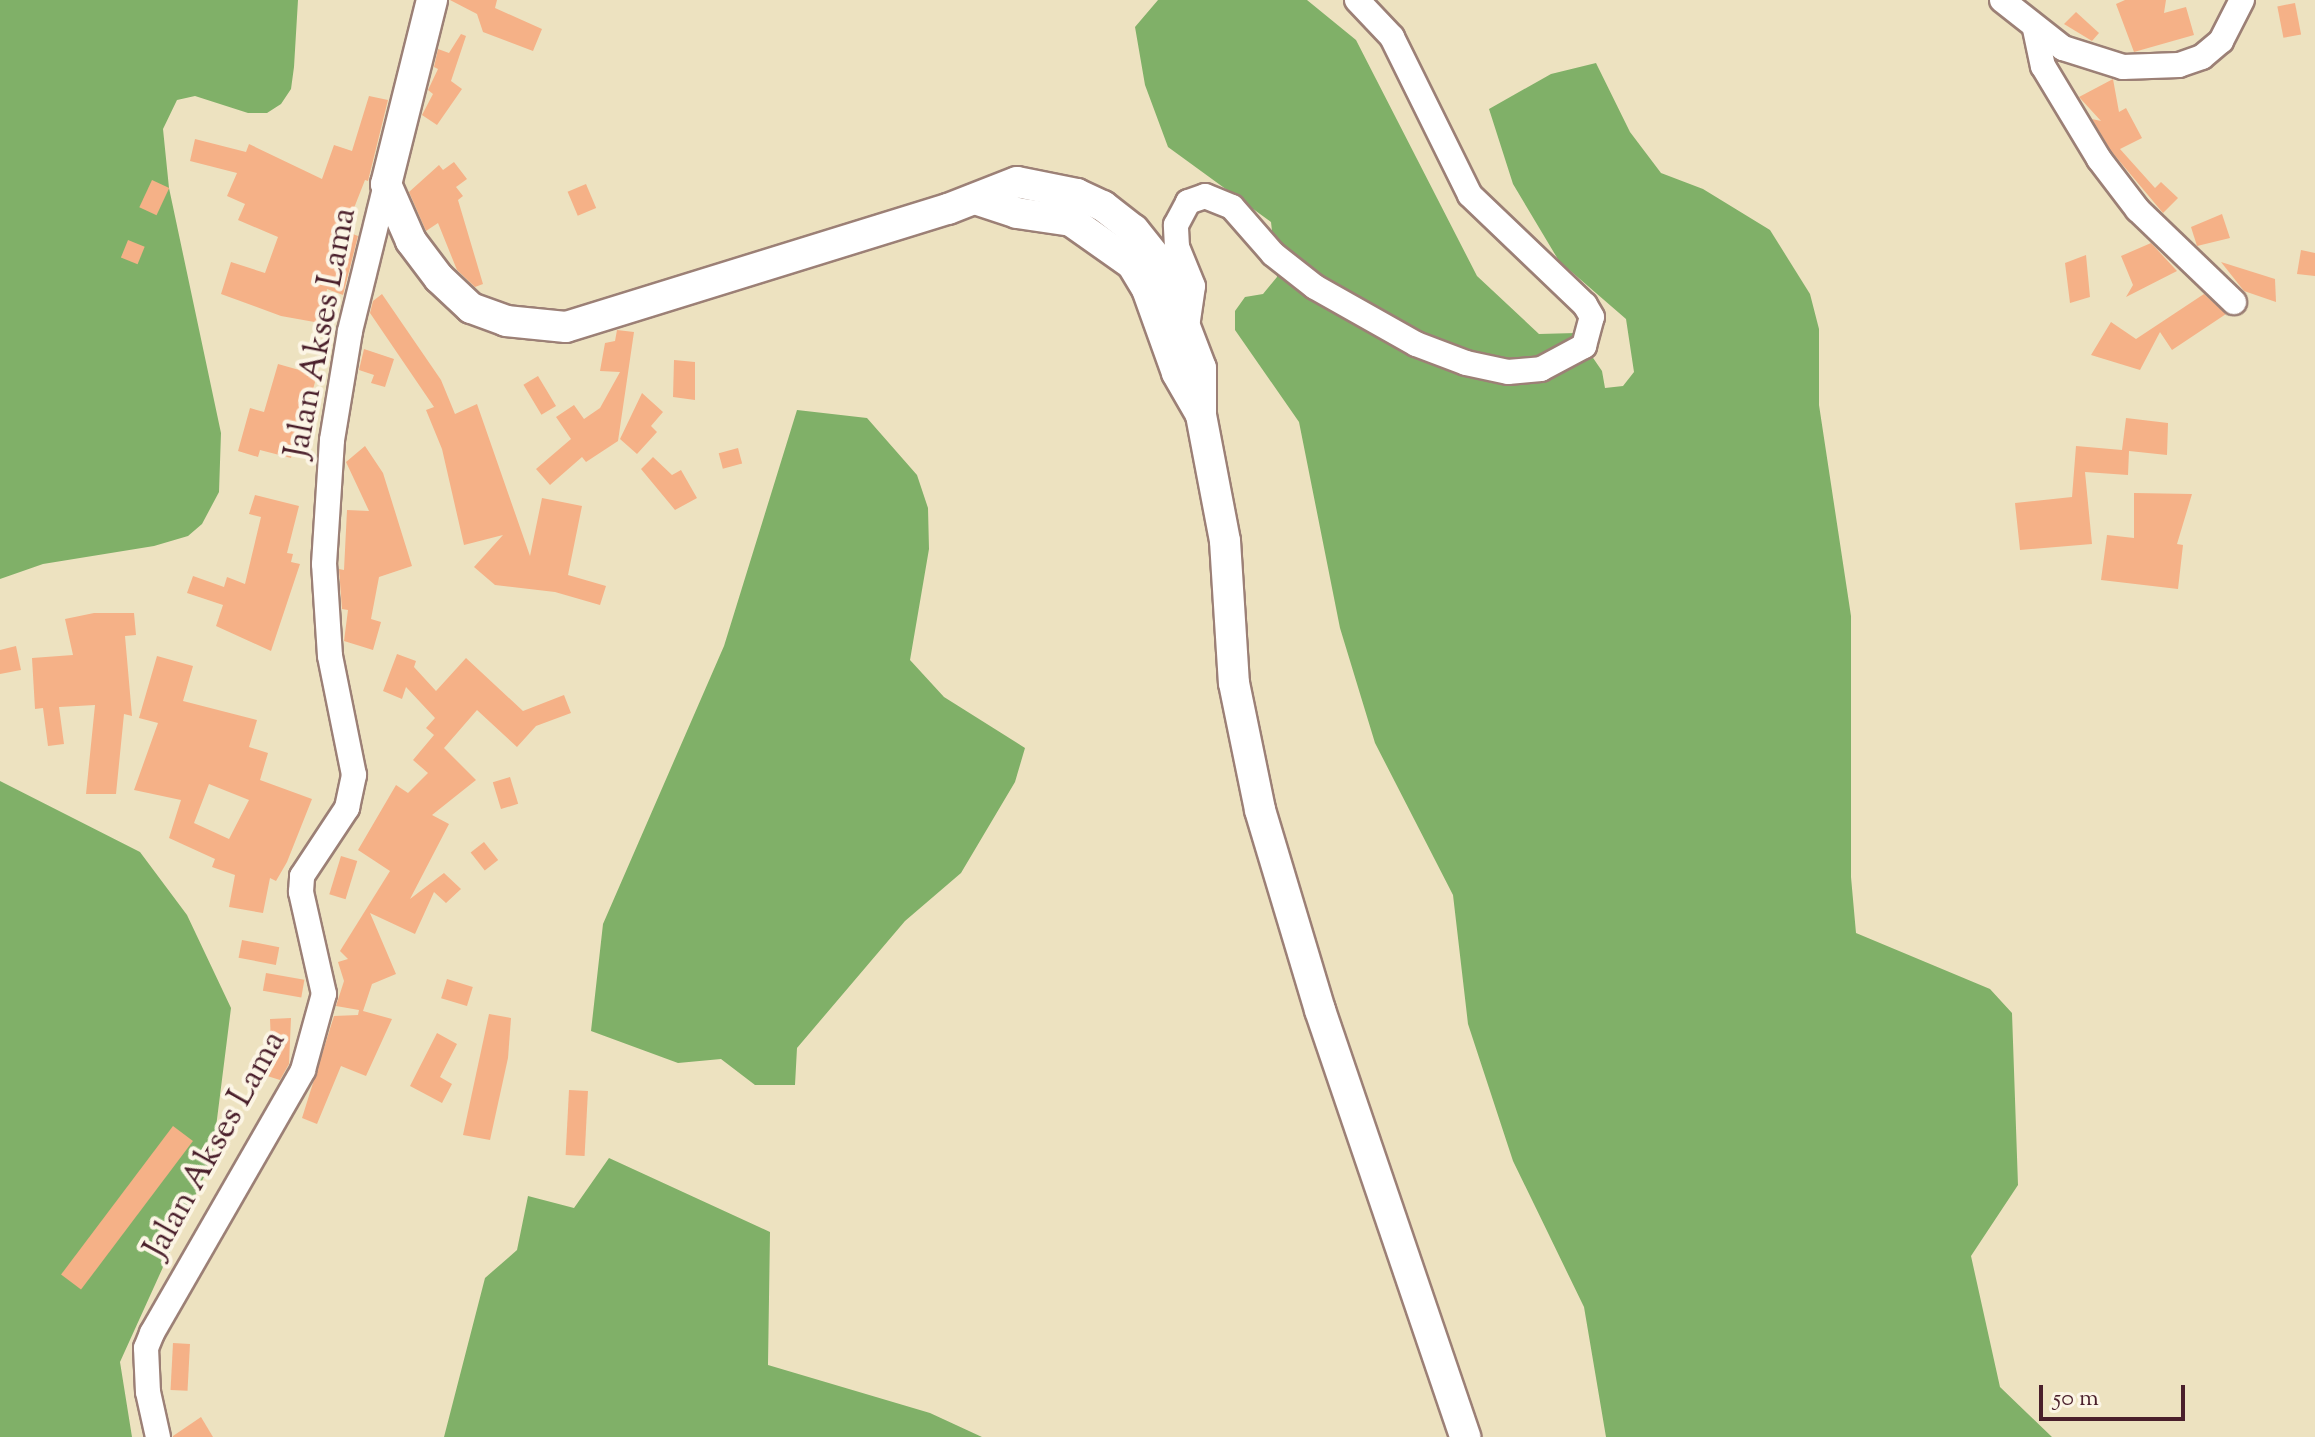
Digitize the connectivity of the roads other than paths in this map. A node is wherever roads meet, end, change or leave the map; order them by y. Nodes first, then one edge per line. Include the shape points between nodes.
1 (432, 0) edge
2 (1357, 0) edge
3 (2002, 0) edge
4 (2242, 0) edge
5 (2035, 29) junction
6 (386, 184) junction
7 (961, 204) junction
8 (2234, 302) dead end
9 (1187, 327) junction
10 (1201, 415) junction
11 (158, 1437) edge
12 (1465, 1437) edge

1 - 6 main road
2 - 9 street via 1392,37 1470,195 1585,305 1592,317 1584,346 1541,369 1508,372 1428,349 1315,287 1273,254 1232,207 1205,196 1188,202 1176,225 1177,247 1193,286
3 - 5 street
4 - 5 street via 2221,41 2202,57 2179,65 2123,67 2063,48
5 - 8 street via 2043,66 2099,159 2138,210
6 - 7 main road via 411,241 471,308 543,328 636,308
6 - 11 street, Jalan Akses Lama via 350,331 332,440 324,564 330,656 354,775 347,808 302,876 324,994 303,1070 146,1348
7 - 9 main road via 1017,182 1077,194 1103,206 1134,230 1161,264
7 - 10 main road via 1071,221 1132,264 1147,289 1177,373
9 - 10 main road via 1201,368
10 - 12 main road via 1225,541 1234,683 1260,810 1320,1010

